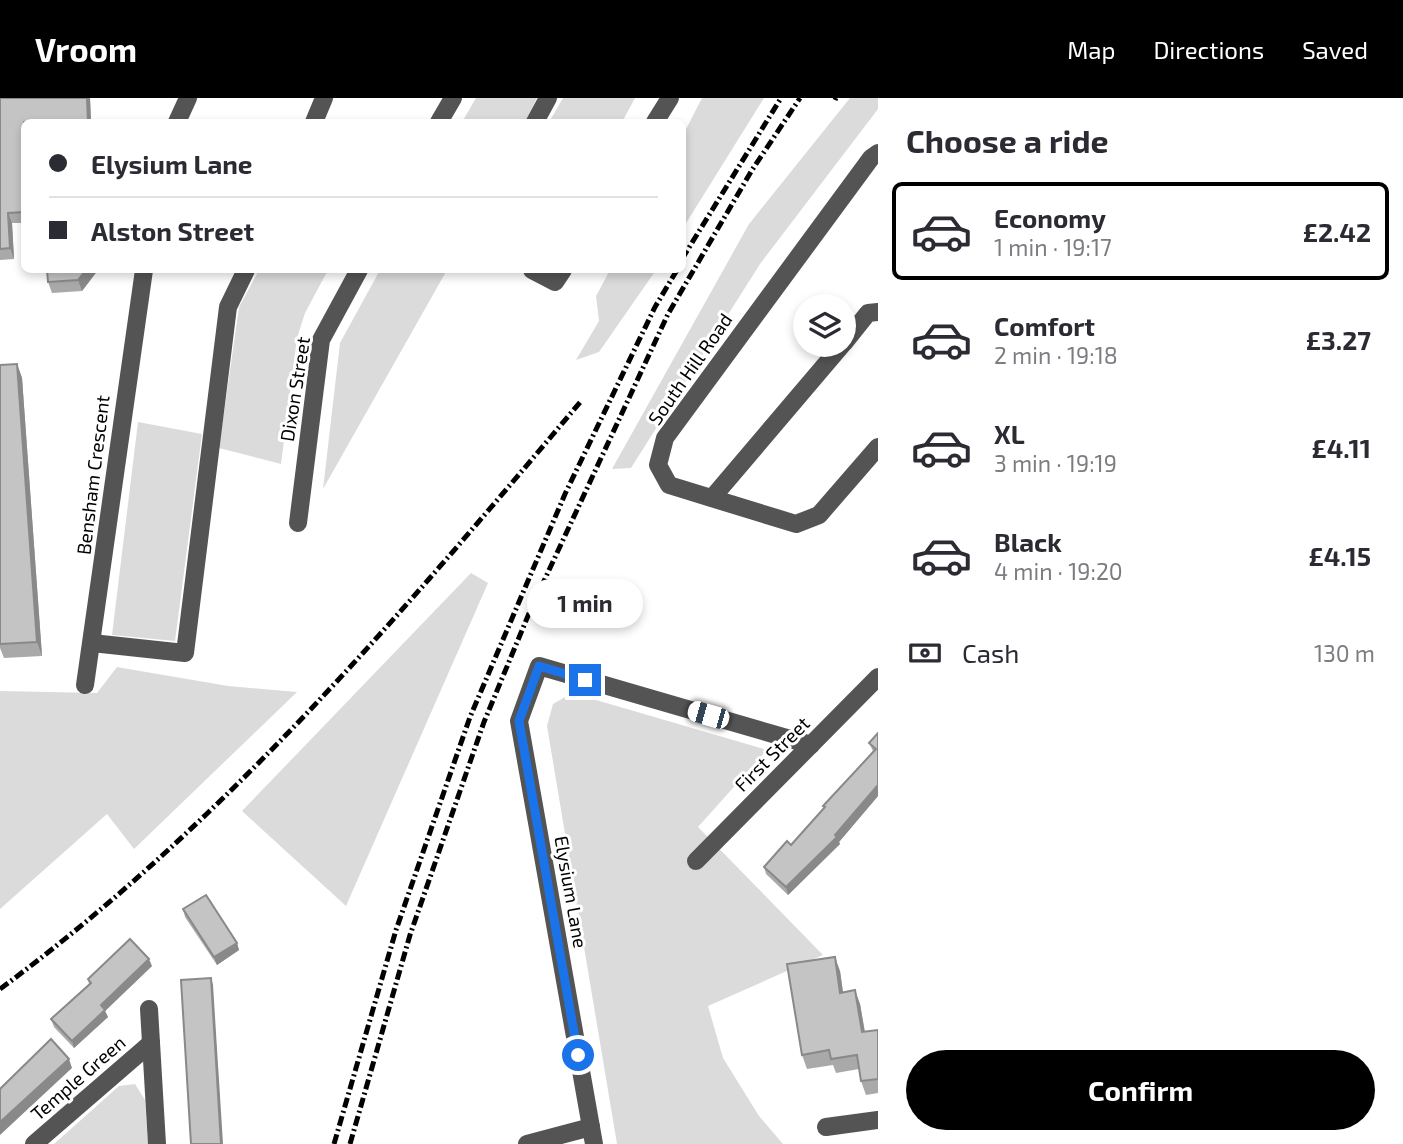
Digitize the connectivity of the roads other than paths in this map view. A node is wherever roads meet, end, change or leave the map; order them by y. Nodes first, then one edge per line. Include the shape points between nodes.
1 (188, 98) edge
2 (324, 98) edge
3 (453, 98) edge
4 (548, 98) edge
5 (670, 98) edge
6 (178, 119) edge
7 (315, 119) edge
8 (441, 119) edge
9 (537, 119) edge
10 (657, 119) edge
11 (878, 153) edge
12 (144, 273) edge
13 (245, 273) edge
14 (357, 273) edge
15 (538, 273) edge
16 (561, 273) edge
17 (878, 312) edge
18 (856, 328) edge
19 (832, 357) edge
20 (878, 447) edge
21 (712, 498) junction
22 (298, 523) dead end
23 (92, 643) junction
24 (878, 677) edge
25 (85, 685) dead end
26 (811, 745) junction
27 (696, 861) dead end
28 (149, 1009) dead end
29 (151, 1043) junction
30 (878, 1120) edge
31 (827, 1127) dead end
32 (593, 1136) edge
33 (34, 1144) edge
34 (157, 1144) edge
35 (527, 1144) edge

1 - 6 street
2 - 7 street
3 - 8 street
4 - 9 street
5 - 10 street
11 - 21 street, South Hill Road via 813,234 665,438 658,465 669,485
12 - 23 street, Bensham Crescent
13 - 23 street via 228,307 184,653
14 - 22 street, Dixon Street via 321,340
15 - 16 street via 555,282
17 - 18 street via 868,313
19 - 21 street
20 - 21 street, South Hill Road via 818,515 796,524
23 - 25 street, Bensham Crescent
24 - 26 street, First Street
26 - 27 street, First Street
26 - 32 street, Elysium Lane via 539,666 519,721
28 - 29 street, Temple Green
29 - 33 street, Temple Green
29 - 34 street, Temple Green
30 - 31 street
32 - 35 street, Elysium Lane

